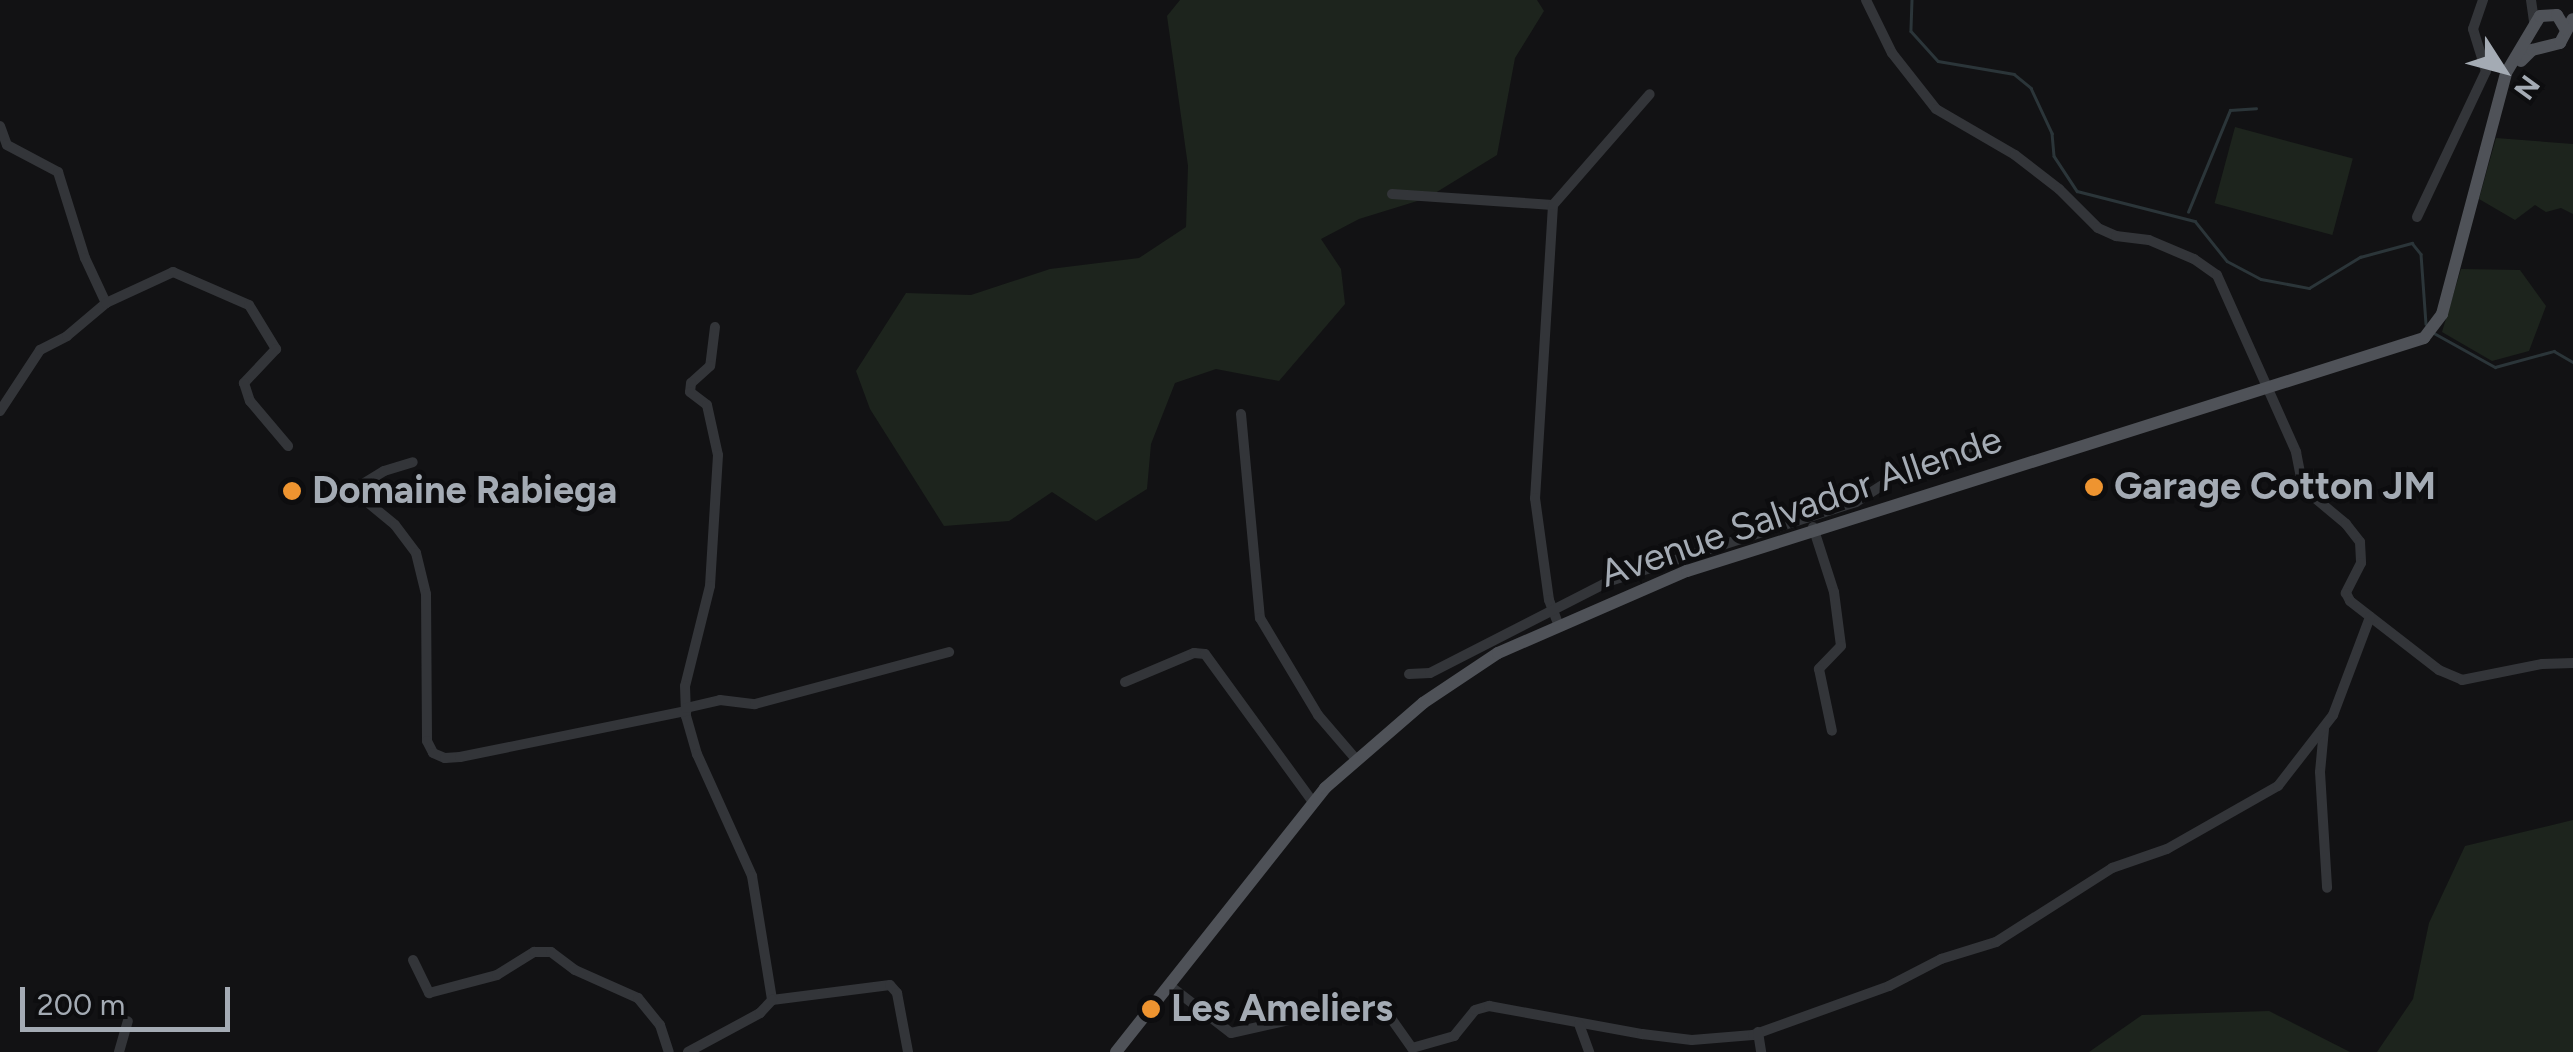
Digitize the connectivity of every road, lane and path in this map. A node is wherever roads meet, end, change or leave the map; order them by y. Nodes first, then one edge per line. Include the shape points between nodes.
1 (1866, 0) edge
2 (2483, 0) edge
3 (2573, 9) edge
4 (2552, 14) junction
5 (2570, 24) edge
6 (2533, 28) junction
7 (2544, 46) junction
8 (1650, 94) dead end
9 (2500, 98) junction
10 (0, 126) edge
11 (1392, 194) dead end
12 (1553, 205) junction
13 (2417, 217) dead end
14 (106, 303) junction
15 (715, 328) dead end
16 (2272, 395) junction
17 (0, 412) edge
18 (1241, 414) dead end
19 (1998, 438) dead end
20 (288, 446) dead end
21 (413, 462) dead end
22 (1812, 523) junction
23 (1553, 610) junction
24 (2370, 618) junction
25 (1558, 626) junction
26 (950, 652) dead end
27 (2573, 663) edge
28 (1409, 674) dead end
29 (1125, 682) dead end
30 (686, 710) junction
31 (2324, 727) junction
32 (1832, 730) dead end
33 (1355, 758) junction
34 (1313, 802) junction
35 (2327, 888) dead end
36 (413, 960) dead end
37 (1170, 986) junction
38 (772, 1000) junction
39 (128, 1021) dead end
40 (1579, 1024) junction
41 (1758, 1032) junction
42 (119, 1052) edge
43 (669, 1052) edge
44 (688, 1052) edge
45 (908, 1052) edge
46 (1116, 1052) edge
47 (1589, 1052) edge
48 (1761, 1052) edge

1 - 16 street via 1892,52 1936,109 2015,154 2098,228 2150,240 2217,276
2 - 13 street via 2474,29 2486,71
3 - 4 main road
4 - 5 main road
4 - 6 main road
5 - 7 main road via 2560,43
6 - 7 main road
6 - 9 main road via 2506,72
7 - 9 main road via 2524,58
8 - 12 street
9 - 16 main road, Avenue Salvador Allende via 2432,331
10 - 14 street via 7,145 58,172
11 - 12 street
12 - 23 street via 1536,498
14 - 17 street via 40,350
14 - 20 street via 173,272 249,305 276,349 244,383 250,401
15 - 30 street via 710,366 690,392 706,405 712,422 717,499 710,586 685,686
16 - 22 main road, Avenue Salvador Allende via 2242,397
16 - 24 street via 2303,488 2360,542 2361,562 2346,593
18 - 33 street via 1260,618 1318,715
19 - 22 street via 1906,470
21 - 30 street via 342,492 360,496 416,553 426,594 433,753 460,756
22 - 23 street via 1610,581
22 - 25 main road, Avenue Salvador Allende
22 - 32 street via 1834,592 1840,646 1818,669
23 - 25 street
23 - 28 street via 1430,672
24 - 27 street via 2462,680
24 - 31 street
25 - 33 main road, Avenue Salvador Allende via 1454,680
26 - 30 street via 756,704 720,700
29 - 34 street via 1204,654
30 - 38 street via 697,754 752,876
31 - 35 street
31 - 41 street via 2278,786 2167,849 2112,868 1996,942
33 - 34 main road, Avenue Salvador Allende
34 - 37 main road, Avenue Salvador Allende
36 - 43 street via 429,993 497,974 534,952 551,952 638,998 660,1025
37 - 40 street via 1231,1033 1370,1002 1383,1007 1412,1048 1454,1036 1482,1007
37 - 46 main road, Avenue Salvador Allende
38 - 44 street via 760,1014
38 - 45 street via 890,986 897,992
39 - 42 street
40 - 41 street via 1692,1040
40 - 47 street
41 - 48 street

